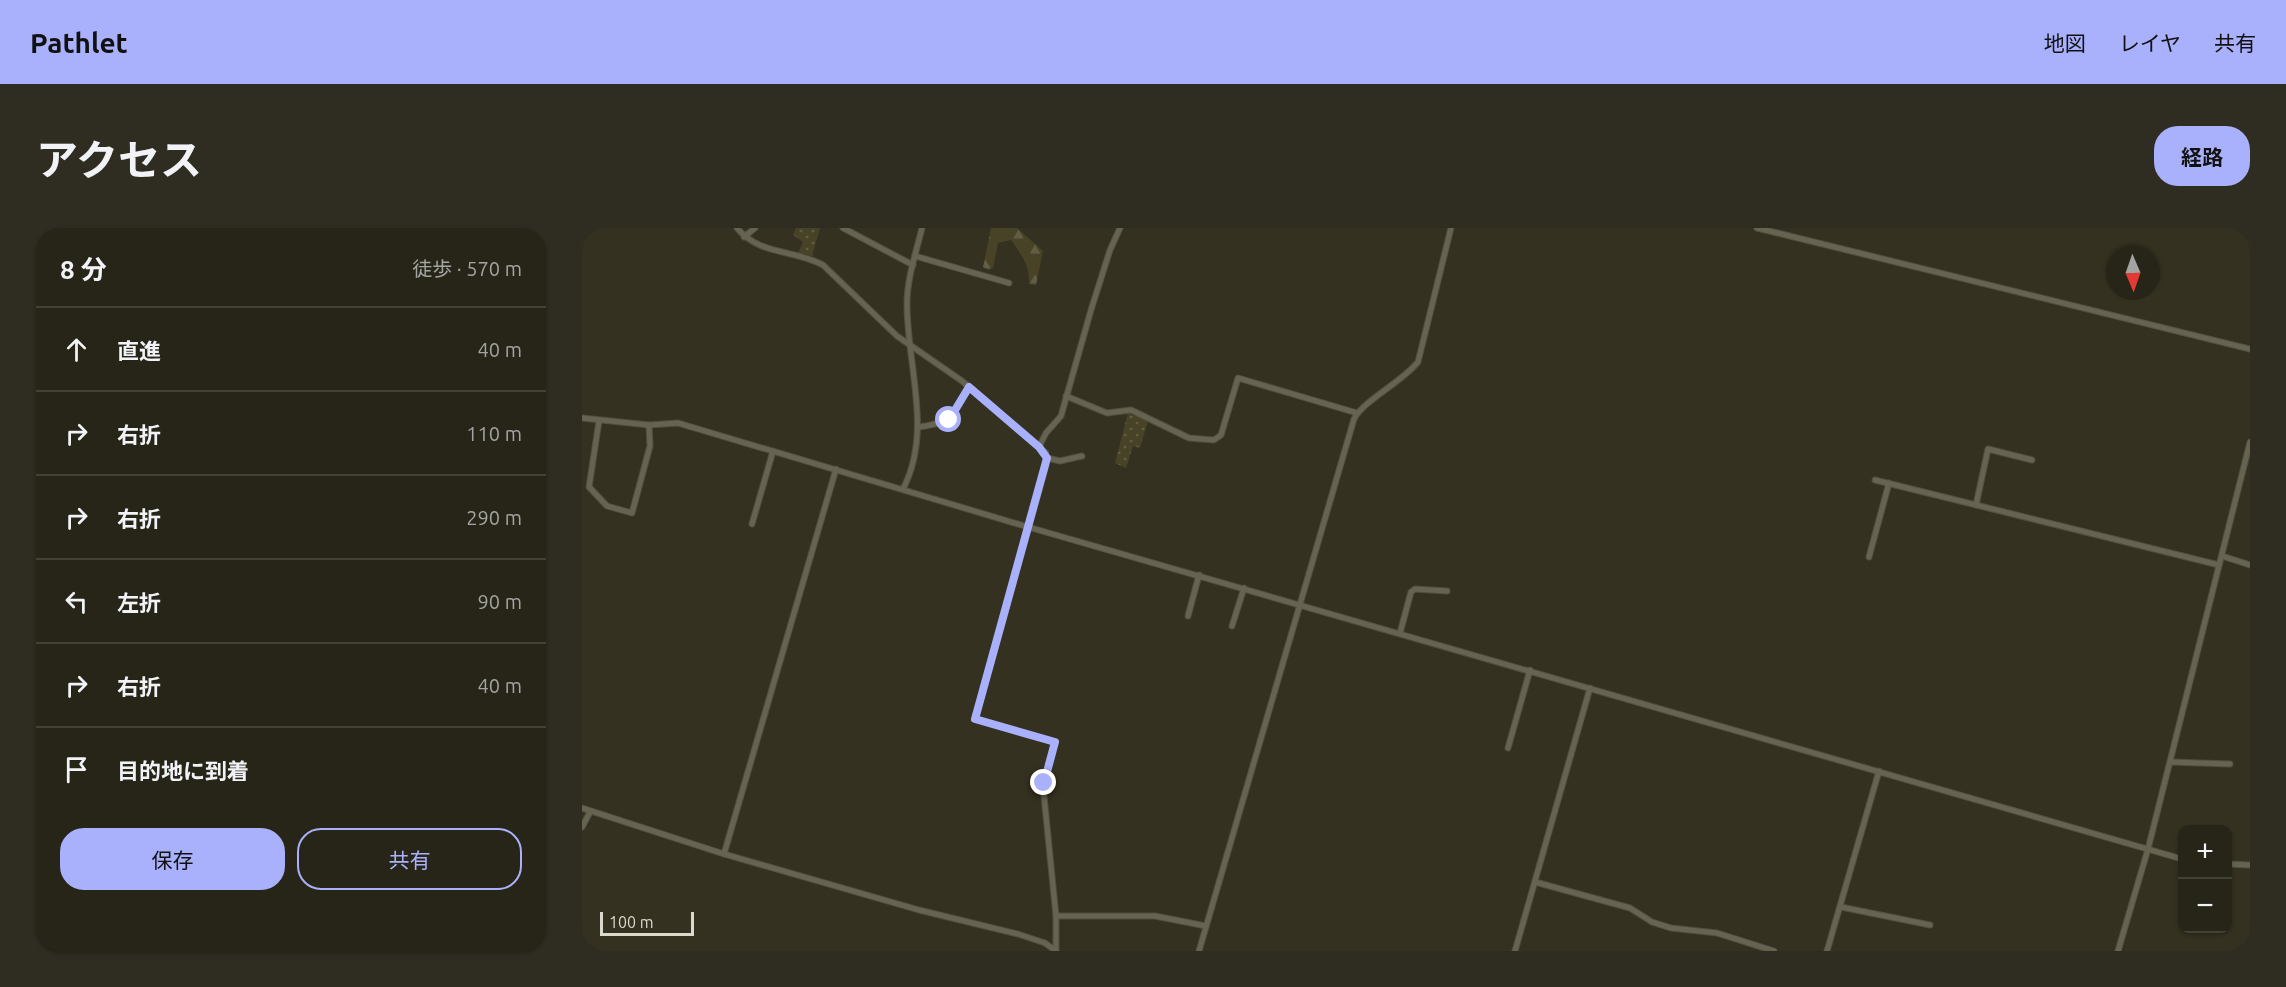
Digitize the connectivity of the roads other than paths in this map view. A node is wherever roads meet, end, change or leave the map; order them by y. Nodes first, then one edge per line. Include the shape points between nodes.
1 (737, 228) edge
2 (755, 228) edge
3 (843, 228) edge
4 (922, 228) edge
5 (1120, 228) edge
6 (1451, 228) edge
7 (1757, 228) edge
8 (744, 237) junction
9 (915, 256) junction
10 (913, 265) junction
11 (1009, 283) dead end
12 (908, 343) junction
13 (2250, 349) edge
14 (969, 387) junction
15 (1066, 396) junction
16 (1357, 413) junction
17 (582, 418) edge
18 (599, 421) junction
19 (649, 425) junction
20 (919, 427) junction
21 (2250, 442) edge
22 (1039, 447) junction
23 (773, 451) junction
24 (1082, 456) dead end
25 (1047, 458) junction
26 (2032, 460) dead end
27 (836, 469) junction
28 (1875, 480) dead end
29 (1889, 483) junction
30 (903, 489) junction
31 (1976, 504) junction
32 (752, 524) dead end
33 (1028, 527) junction
34 (2222, 556) junction
35 (1869, 557) dead end
36 (2219, 565) junction
37 (2250, 566) edge
38 (1199, 575) junction
39 (1244, 588) junction
40 (1447, 591) dead end
41 (1300, 604) junction
42 (1188, 616) dead end
43 (1232, 626) dead end
44 (1400, 633) junction
45 (1530, 670) junction
46 (1590, 688) junction
47 (1508, 748) dead end
48 (2171, 762) junction
49 (2230, 764) dead end
50 (1879, 771) junction
51 (582, 808) edge
52 (590, 812) junction
53 (582, 827) edge
54 (2148, 849) junction
55 (724, 854) junction
56 (2178, 858) edge
57 (2232, 864) edge
58 (2250, 865) edge
59 (1535, 882) junction
60 (1841, 907) junction
61 (1056, 916) junction
62 (1930, 925) dead end
63 (1206, 926) junction
64 (1199, 951) edge
65 (1515, 951) edge
66 (1774, 951) edge
67 (1827, 951) edge
68 (2118, 951) edge

1 - 8 street
2 - 8 street
3 - 10 street
4 - 9 street
5 - 15 street via 1110,249
6 - 16 street via 1418,362
7 - 13 street
8 - 12 street via 763,248 823,265
9 - 10 street
9 - 11 street
10 - 12 street via 908,293
12 - 14 street
12 - 20 street
14 - 20 street via 949,420
14 - 22 street
15 - 16 street via 1107,413 1131,410 1189,438 1214,440 1221,435 1238,378
15 - 22 street via 1058,420
16 - 41 street
17 - 18 street
18 - 19 street
18 - 19 street via 589,487 607,506 632,513 650,446
19 - 23 street via 678,423
20 - 30 street
21 - 34 street
22 - 25 street
23 - 27 street
23 - 32 street
24 - 25 street via 1060,461
25 - 33 street
26 - 31 street via 1988,449
27 - 30 street
27 - 55 street
28 - 29 street
29 - 31 street
29 - 35 street
30 - 33 street
31 - 36 street
33 - 38 street
33 - 61 street via 975,719 1055,742 1043,786
34 - 36 street
34 - 37 street
36 - 48 street
38 - 39 street
38 - 42 street
39 - 41 street
39 - 43 street
40 - 44 street via 1411,592
41 - 44 street
41 - 63 street
44 - 45 street
45 - 46 street
45 - 47 street
46 - 50 street
46 - 59 street
48 - 49 street
48 - 54 street
50 - 54 street
50 - 60 street
51 - 52 street
52 - 53 street
52 - 55 street
54 - 56 street
54 - 68 street
55 - 61 street via 1018,934 1056,951
57 - 58 street
59 - 65 street
59 - 66 street via 1630,908 1671,928 1717,933
60 - 62 street
60 - 67 street
61 - 63 street via 1155,916
63 - 64 street

